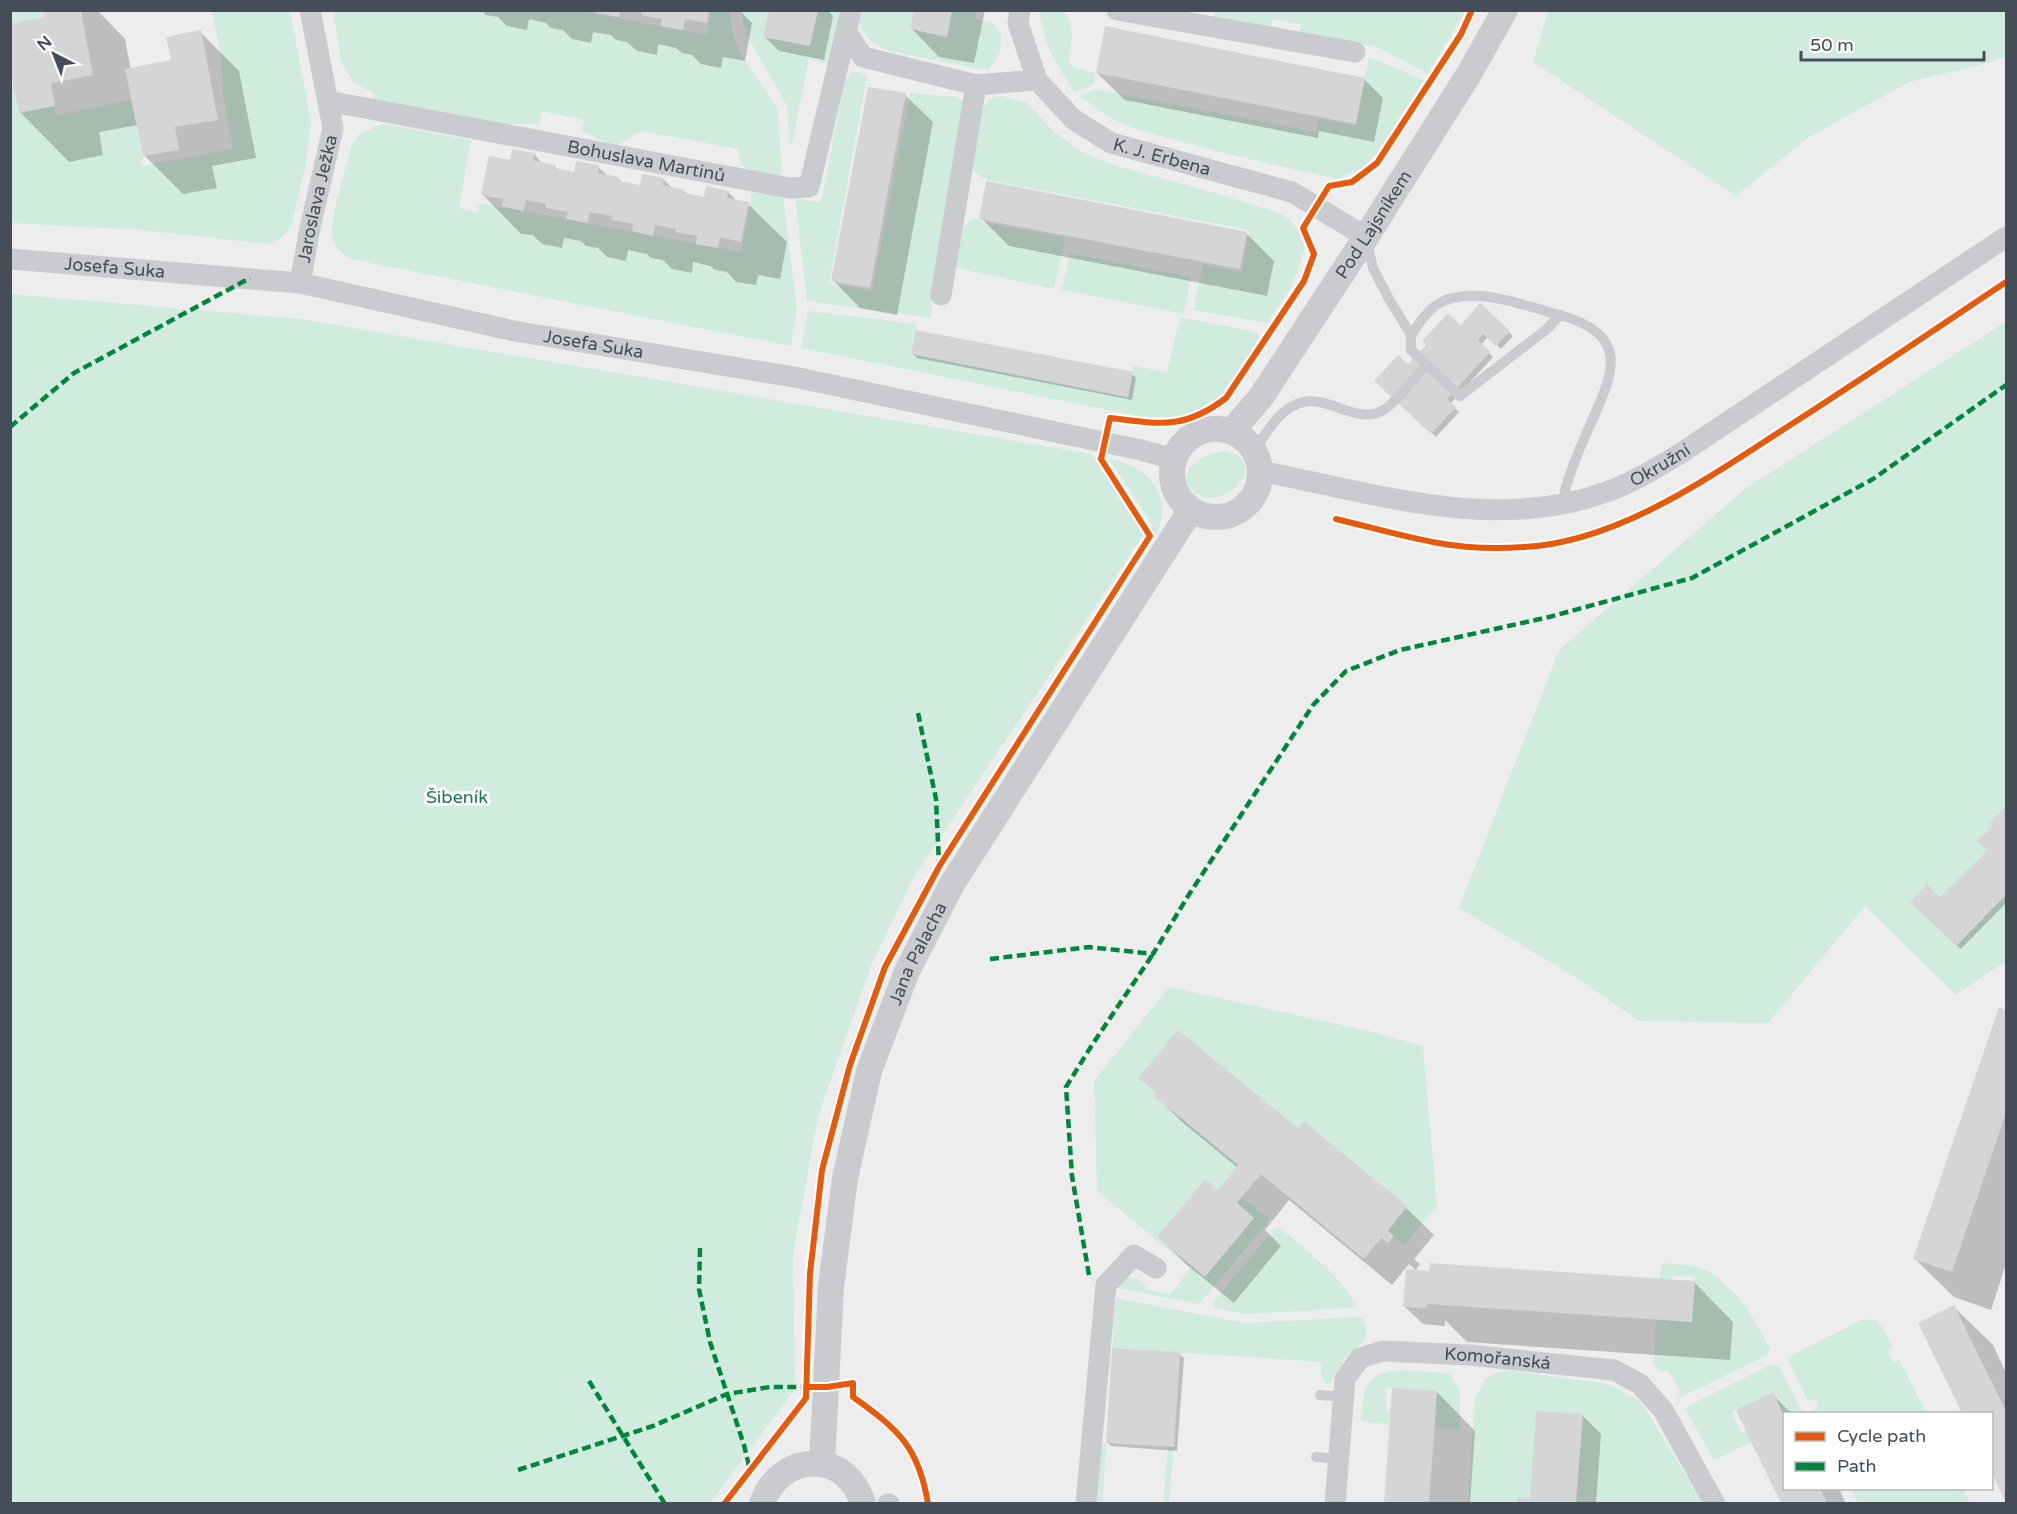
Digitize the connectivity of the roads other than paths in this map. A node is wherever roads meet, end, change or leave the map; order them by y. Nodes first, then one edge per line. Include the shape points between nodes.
1 (310, 10) edge
2 (851, 10) edge
3 (1020, 10) edge
4 (1117, 10) edge
5 (1505, 10) edge
6 (846, 32) junction
7 (1355, 52) dead end
8 (1037, 80) junction
9 (976, 85) junction
10 (328, 101) junction
11 (1366, 237) junction
12 (2007, 237) edge
13 (10, 259) edge
14 (300, 283) junction
15 (940, 295) dead end
16 (1560, 315) junction
17 (1411, 335) junction
18 (1426, 365) junction
19 (1231, 432) junction
20 (1174, 459) junction
21 (1257, 461) junction
22 (1562, 504) junction
23 (1192, 511) junction
24 (1156, 1268) dead end
25 (1320, 1395) dead end
26 (1344, 1397) junction
27 (1316, 1456) dead end
28 (1339, 1460) junction
29 (822, 1464) junction
30 (762, 1503) edge
31 (863, 1503) edge
32 (1086, 1503) edge
33 (1335, 1503) edge
34 (1715, 1503) edge

1 - 10 street, Jaroslava Ježka
2 - 6 street
3 - 8 street, K. J. Erbena via 1018,23
4 - 7 street
5 - 11 street, Pod Lajsníkem
6 - 9 street via 863,57
6 - 10 street, Bohuslava Martinů via 809,187 790,188
8 - 9 street
8 - 11 street, K. J. Erbena via 1073,119 1111,143 1292,192
9 - 15 street
10 - 14 street, Jaroslava Ježka via 333,128
11 - 17 lane via 1373,268
11 - 19 street, Pod Lajsníkem via 1261,398
12 - 22 street, Okružní via 1646,474 1609,491
13 - 14 street, Josefa Suka
14 - 20 street, Josefa Suka via 514,331 794,377
16 - 17 lane via 1484,297 1456,296 1433,307
16 - 18 lane via 1460,396
16 - 22 lane via 1599,334 1609,350 1612,366 1571,468
17 - 18 lane via 1411,350
18 - 21 lane via 1385,410 1366,416 1315,401 1297,404 1281,415
19 - 20 street via 1203,431 1185,442
19 - 21 street via 1243,439
20 - 23 street via 1174,488
21 - 22 street, Okružní via 1374,495 1453,508 1505,511
21 - 23 street via 1258,486 1242,508 1217,517
23 - 29 street, Jana Palacha via 952,884 908,971 869,1071 845,1178 831,1287
24 - 32 street via 1134,1256 1107,1285
25 - 26 lane
26 - 28 street, Komořanská
26 - 34 street, Komořanská via 1345,1379 1360,1358 1383,1351 1469,1355 1614,1370 1640,1384 1663,1410
27 - 28 lane
28 - 33 street, Komořanská
29 - 30 street via 790,1468 777,1478
29 - 31 street via 850,1479

